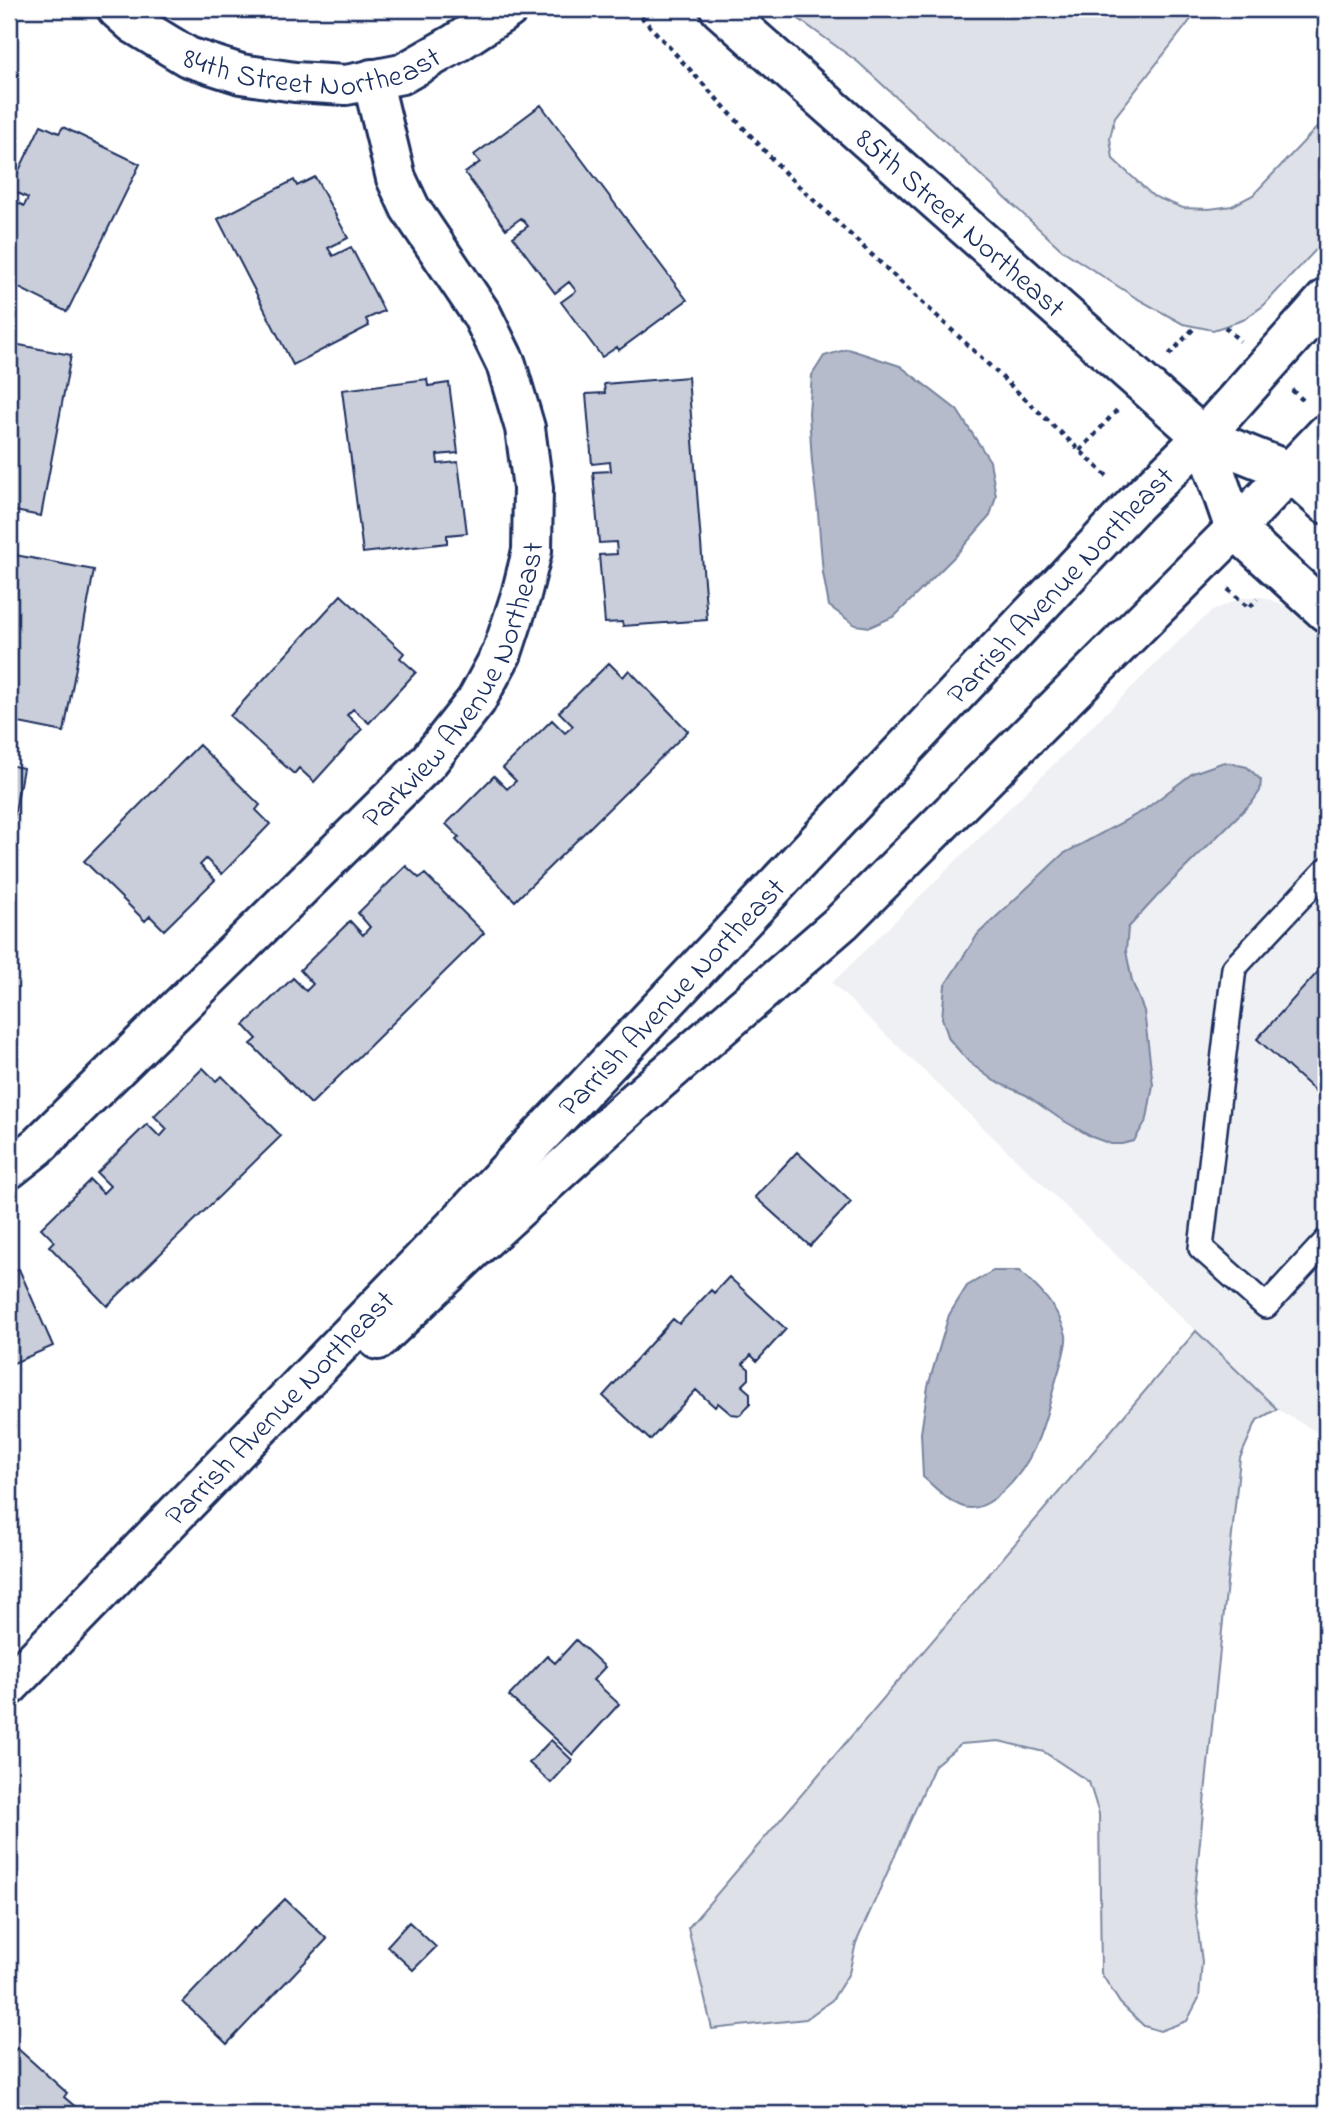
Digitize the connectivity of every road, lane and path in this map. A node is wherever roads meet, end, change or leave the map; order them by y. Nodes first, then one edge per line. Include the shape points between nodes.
1 (117, 9) edge
2 (508, 9) edge
3 (634, 9) edge
4 (720, 9) edge
5 (372, 79) junction
6 (1326, 299) edge
7 (1326, 434) edge
8 (1203, 437) junction
9 (1080, 451) dead end
10 (1291, 472) junction
11 (1326, 504) edge
12 (1235, 529) junction
13 (1326, 612) edge
14 (1326, 870) edge
15 (9, 1169) edge
16 (1326, 1241) edge
17 (9, 1689) edge

1 - 5 main road, 84th Street Northeast via 188,57 241,74 346,85
2 - 5 main road, 84th Street Northeast via 402,74
3 - 9 path via 786,174
4 - 8 main road, 85th Street Northeast
5 - 15 main road, Parkview Avenue Northeast via 396,178 410,208 482,315 506,364 525,428 533,488 532,551 506,641 476,701 427,763 38,1146
6 - 8 main road, Parrish Avenue Northeast
7 - 10 main road, Parrish Avenue Northeast
8 - 10 main road, 85th Street Northeast
8 - 12 main road, 85th Street Northeast
8 - 17 main road, Parrish Avenue Northeast
10 - 11 main road, 85th Street Northeast
10 - 12 main road, Parrish Avenue Northeast
12 - 13 main road, 85th Street Northeast
12 - 17 main road, Parrish Avenue Northeast via 842,922 475,1248 198,1517
14 - 16 lane via 1234,968 1201,1248 1266,1306

